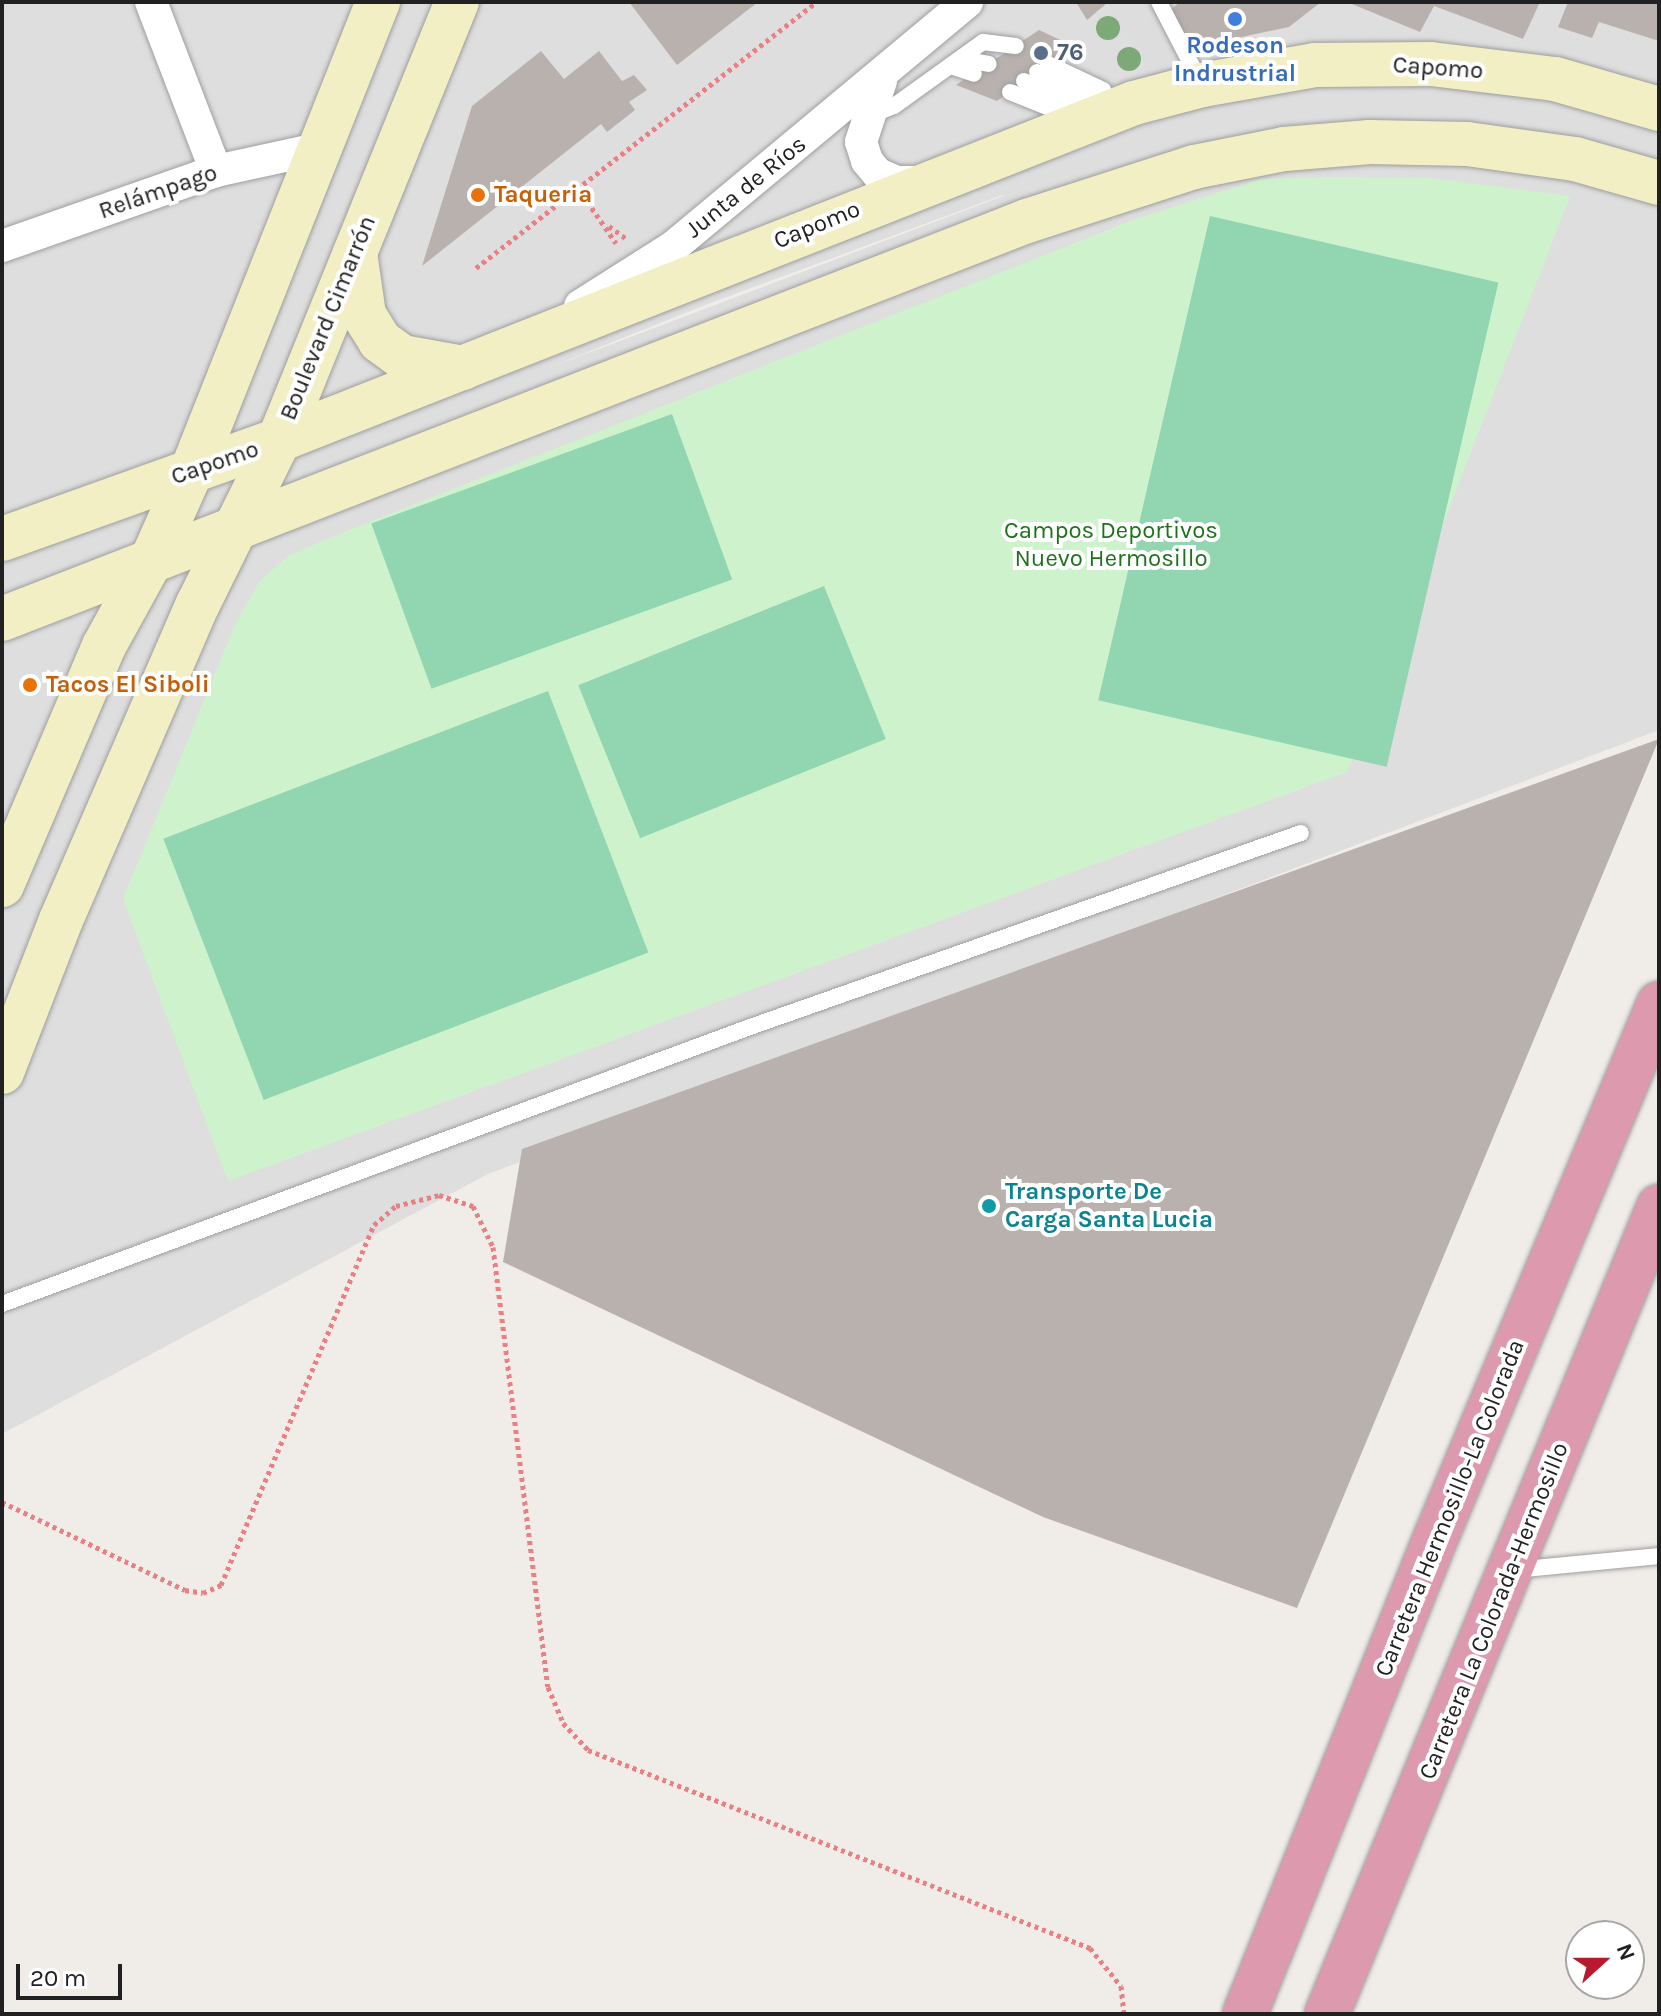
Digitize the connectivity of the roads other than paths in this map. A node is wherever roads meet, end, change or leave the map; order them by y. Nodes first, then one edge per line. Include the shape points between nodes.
1 (151, 2) edge
2 (378, 2) edge
3 (457, 2) edge
4 (967, 2) edge
5 (1159, 2) edge
6 (1011, 49) dead end
7 (989, 64) dead end
8 (963, 67) junction
9 (1036, 72) junction
10 (885, 74) junction
11 (1171, 91) junction
12 (1010, 92) dead end
13 (1116, 100) junction
14 (1092, 107) junction
15 (1659, 109) edge
16 (865, 118) junction
17 (317, 149) junction
18 (216, 171) junction
19 (927, 182) junction
20 (1659, 183) edge
21 (2, 246) edge
22 (355, 250) junction
23 (509, 351) junction
24 (465, 368) junction
25 (279, 440) junction
26 (192, 470) junction
27 (240, 524) junction
28 (2, 539) edge
29 (153, 557) junction
30 (2, 619) edge
31 (1301, 833) dead end
32 (2, 885) edge
33 (1659, 1004) edge
34 (2, 1072) edge
35 (1659, 1207) edge
36 (2, 1304) edge
37 (1659, 1556) edge
38 (1512, 1570) junction
39 (1245, 2014) edge
40 (1327, 2014) edge

1 - 18 street
2 - 17 main road
3 - 22 main road, Boulevard Cimarrón
4 - 10 street, Junta de Ríos
5 - 11 lane
6 - 8 lane via 983,42
7 - 8 lane
8 - 16 lane
9 - 11 lane via 1094,88
9 - 13 lane via 1076,92
9 - 14 lane via 1062,101
10 - 16 street
10 - 23 street, Junta de Ríos via 673,247
11 - 13 lane
11 - 15 main road, Capomo via 1315,65 1431,64 1555,79
11 - 19 main road, Capomo
12 - 14 lane via 1057,111
13 - 14 lane
16 - 19 street via 861,142 878,174 897,182
17 - 18 street, Relámpago
17 - 26 main road
18 - 21 street, Relámpago
19 - 23 main road, Capomo
20 - 27 main road via 1575,159 1467,144 1356,143 1284,149 1194,167 1027,221
22 - 24 main road via 364,315 380,341 402,357
22 - 25 main road, Boulevard Cimarrón
23 - 24 main road, Capomo
24 - 25 main road, Capomo
25 - 26 main road, Capomo
25 - 27 main road, Boulevard Cimarrón
26 - 28 main road, Capomo
26 - 29 main road
27 - 29 main road
27 - 34 main road, Boulevard Cimarrón via 192,618
29 - 30 main road
29 - 32 main road via 104,646
31 - 36 lane via 722,1038
33 - 39 highway, Carretera Hermosillo-La Colorada
35 - 38 highway, Carretera La Colorada-Hermosillo
37 - 38 lane
38 - 40 highway, Carretera La Colorada-Hermosillo

